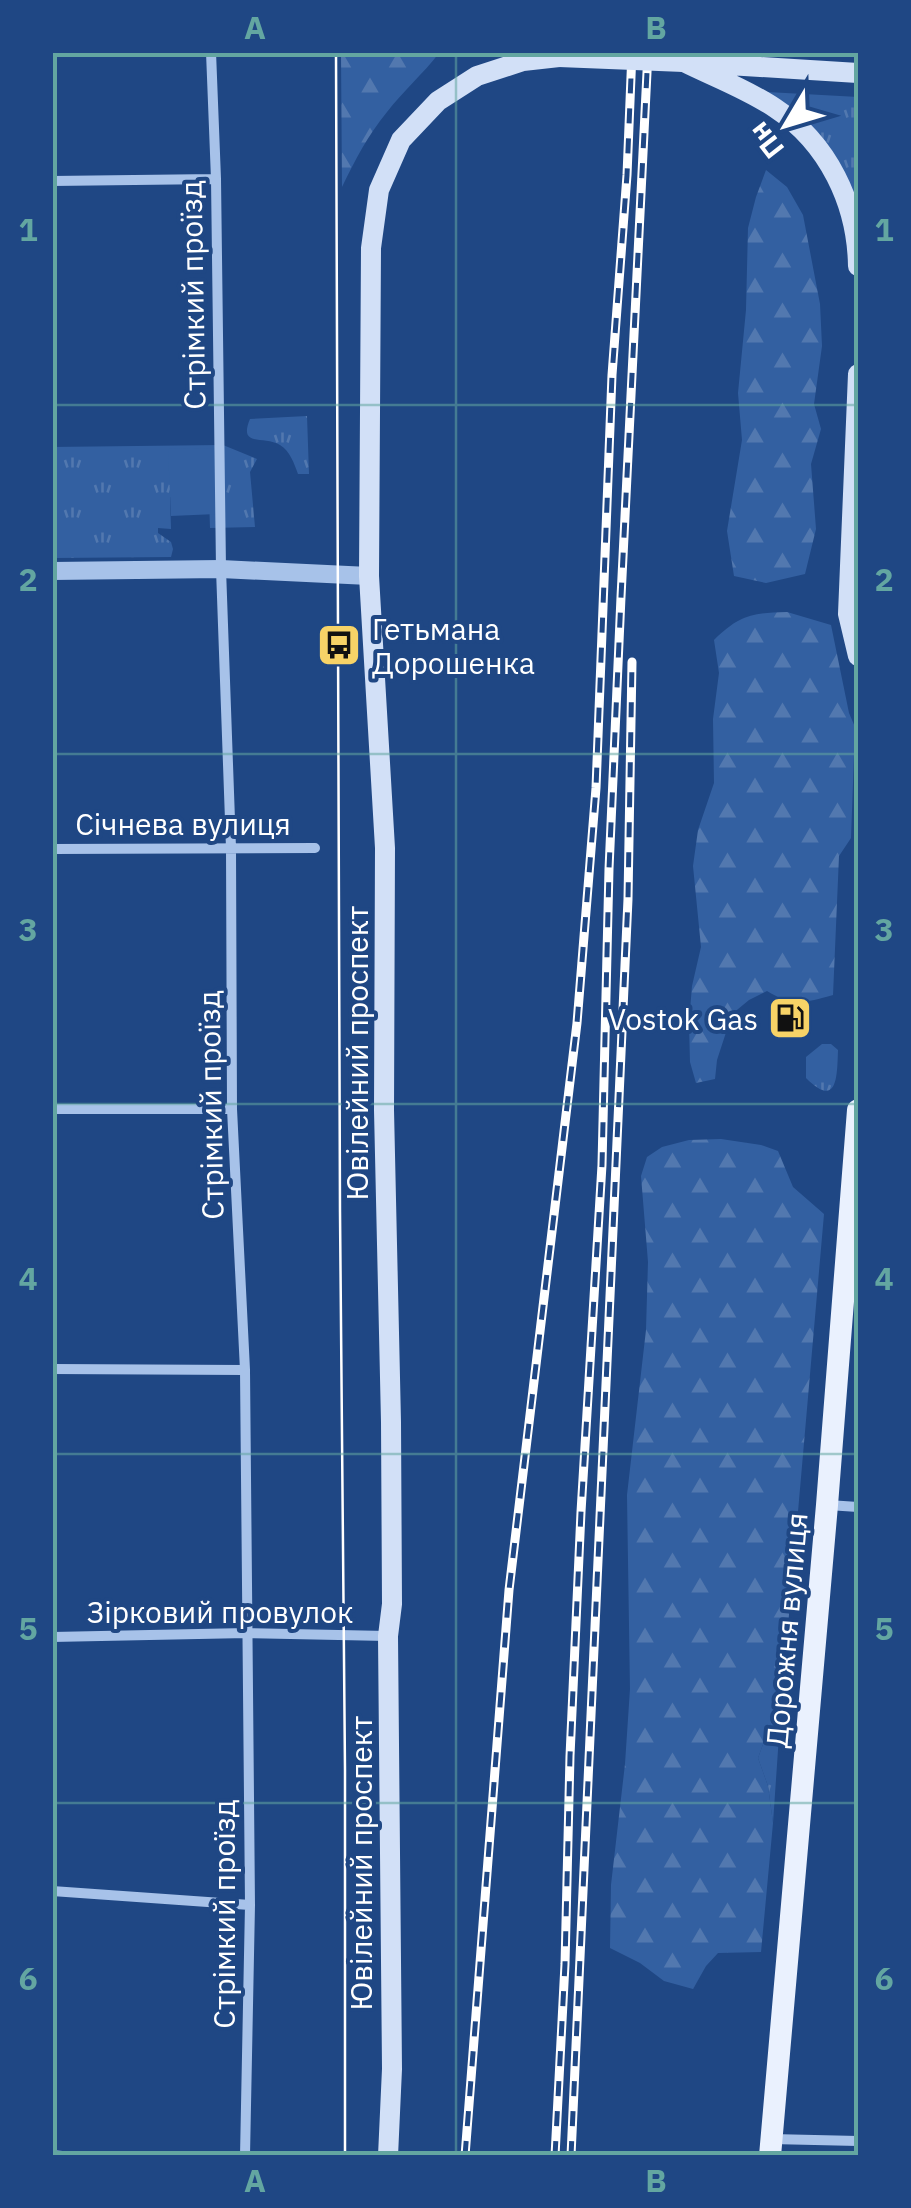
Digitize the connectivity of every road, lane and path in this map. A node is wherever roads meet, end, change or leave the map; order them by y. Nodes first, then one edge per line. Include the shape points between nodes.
1 (211, 52) edge
2 (769, 52) edge
3 (684, 62) junction
4 (742, 66) junction
5 (849, 72) edge
6 (216, 179) junction
7 (52, 181) edge
8 (858, 266) edge
9 (858, 374) edge
10 (220, 569) junction
11 (52, 570) edge
12 (369, 576) junction
13 (858, 656) edge
14 (232, 848) junction
15 (314, 848) dead end
16 (52, 849) edge
17 (52, 1110) edge
18 (232, 1110) junction
19 (858, 1110) edge
20 (52, 1370) edge
21 (245, 1370) junction
22 (828, 1505) junction
23 (858, 1507) edge
24 (247, 1633) junction
25 (52, 1636) edge
26 (388, 1636) junction
27 (52, 1891) edge
28 (250, 1905) junction
29 (858, 2141) edge
30 (770, 2148) edge
31 (52, 2155) edge
32 (62, 2156) edge
33 (245, 2156) edge
34 (388, 2156) edge

1 - 6 street, Стрімкий проїзд
2 - 4 main road
3 - 4 main road, Ювілейний проспект
3 - 8 main road via 774,107 820,151 848,200
3 - 12 main road, Ювілейний проспект, bridge via 523,61 476,76 438,101 401,140 378,190 371,248
4 - 5 main road, Ювілейний проспект
6 - 7 street
6 - 10 street, Стрімкий проїзд
9 - 13 main road via 848,614
10 - 11 street
10 - 12 street
10 - 14 street, Стрімкий проїзд
12 - 26 main road, Ювілейний проспект via 385,848
14 - 15 street, Січнева вулиця
14 - 16 street, Січнева вулиця
14 - 18 street, Стрімкий проїзд
17 - 18 street
18 - 21 street, Стрімкий проїзд
19 - 22 main road, Дорожня вулиця
20 - 21 street
21 - 24 street, Стрімкий проїзд
22 - 23 street
22 - 30 main road, Дорожня вулиця
24 - 25 street, Зірковий провулок
24 - 26 street, Зірковий провулок
24 - 28 street, Стрімкий проїзд
26 - 34 main road, Ювілейний проспект
27 - 28 street
28 - 33 street, Стрімкий проїзд
29 - 30 street
31 - 32 street

